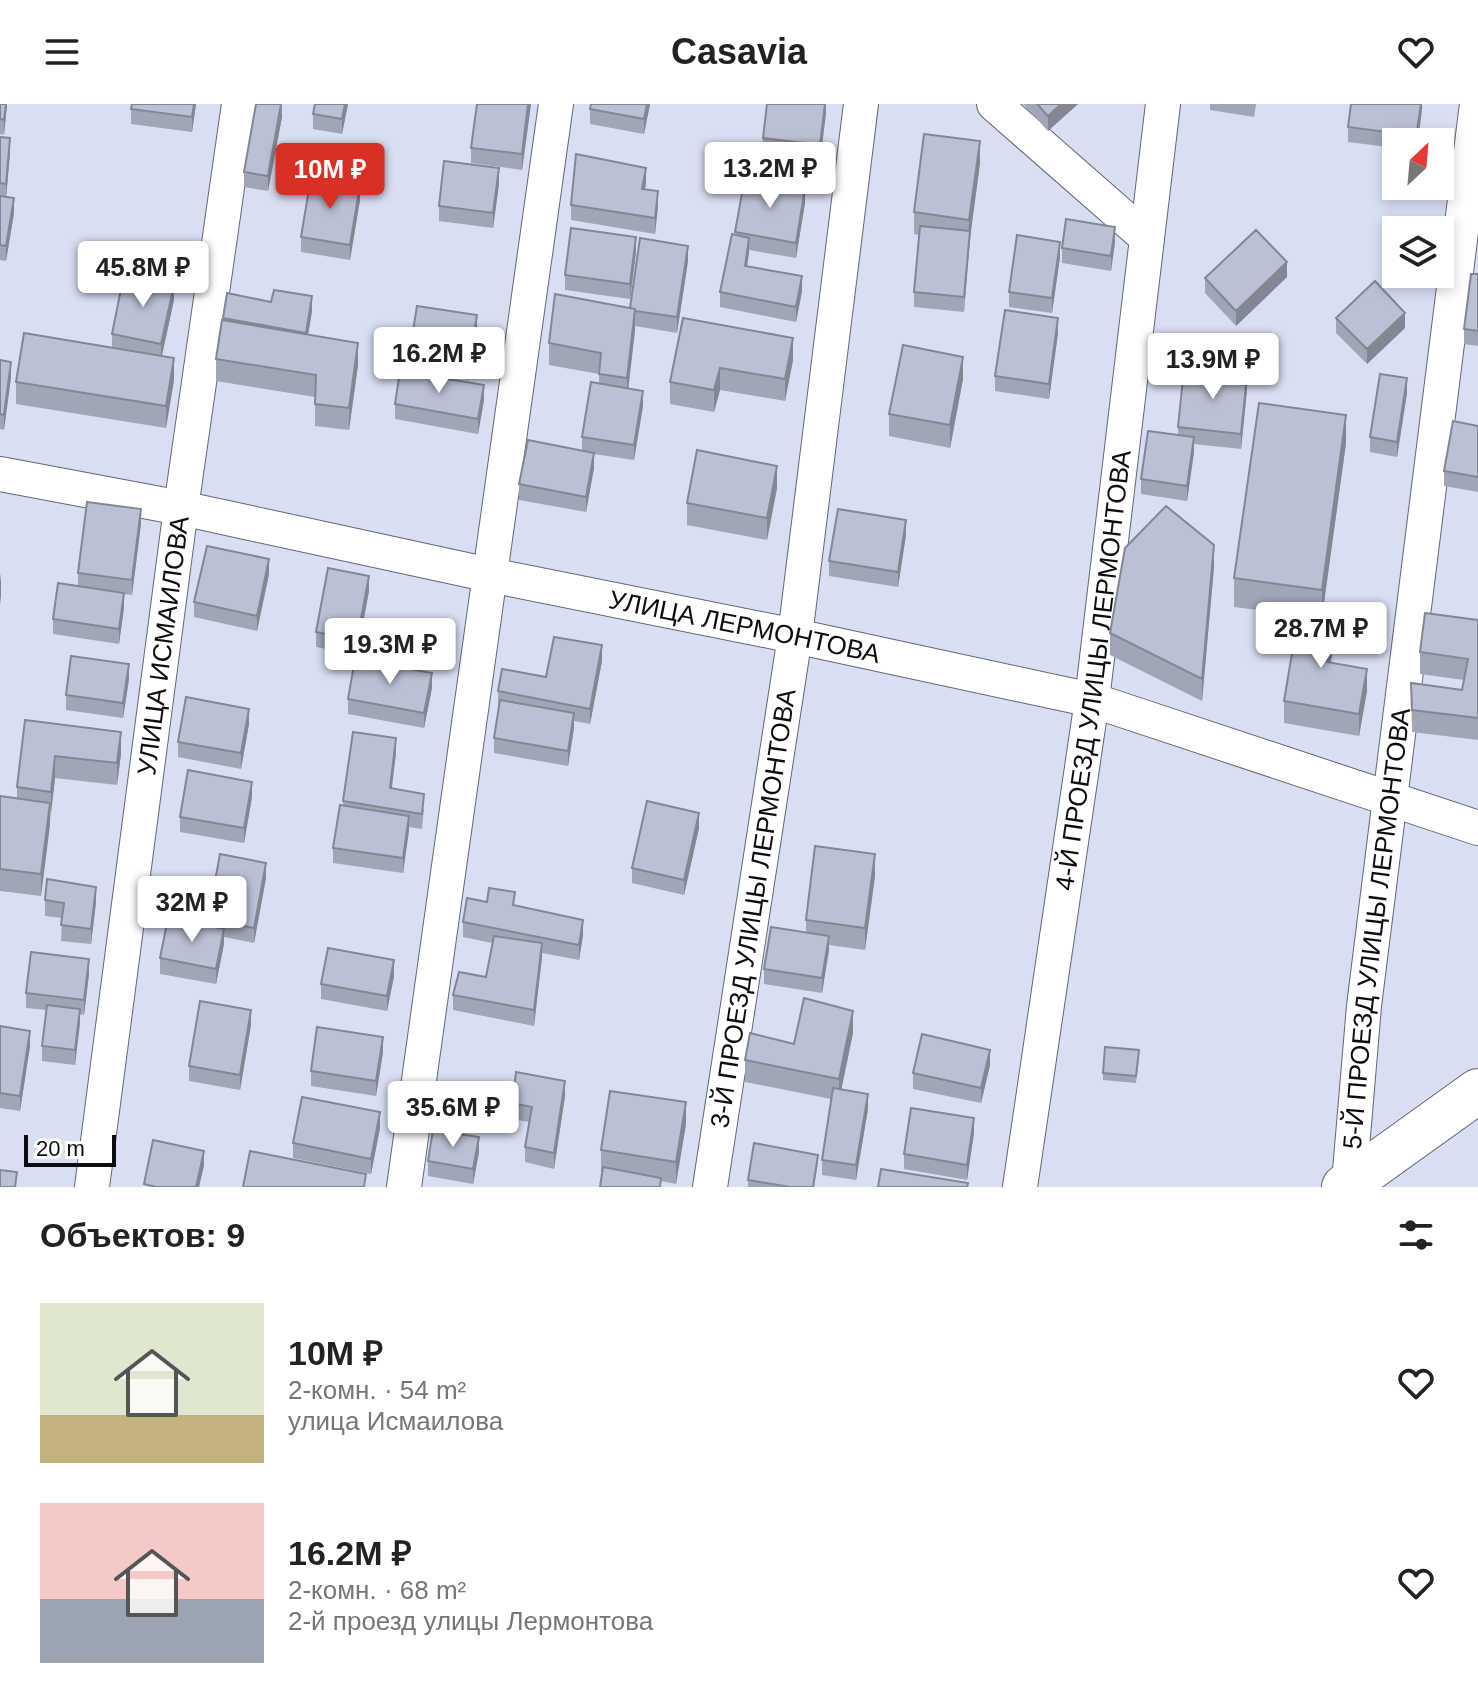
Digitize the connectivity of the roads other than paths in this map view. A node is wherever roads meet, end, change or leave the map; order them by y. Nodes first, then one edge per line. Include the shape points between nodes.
1 (239, 104) edge
2 (556, 104) edge
3 (861, 104) edge
4 (994, 104) edge
5 (1163, 104) edge
6 (1477, 104) edge
7 (1147, 238) junction
8 (0, 474) edge
9 (181, 508) junction
10 (490, 575) junction
11 (795, 636) junction
12 (1092, 700) junction
13 (1390, 799) junction
14 (1478, 828) edge
15 (1478, 1091) edge
16 (1347, 1185) edge
17 (92, 1187) edge
18 (404, 1187) edge
19 (710, 1187) edge
20 (1020, 1187) edge

1 - 9 street, УЛИЦА ИСМАИЛОВА
2 - 10 street
3 - 11 street, 3-Й ПРОЕЗД УЛИЦЫ ЛЕРМОНТОВА
4 - 7 street
5 - 7 street, 4-Й ПРОЕЗД УЛИЦЫ ЛЕРМОНТОВА
6 - 13 street, 5-Й ПРОЕЗД УЛИЦЫ ЛЕРМОНТОВА
7 - 12 street, 4-Й ПРОЕЗД УЛИЦЫ ЛЕРМОНТОВА
8 - 9 street, УЛИЦА ЛЕРМОНТОВА
9 - 10 street, УЛИЦА ЛЕРМОНТОВА
9 - 17 street, УЛИЦА ИСМАИЛОВА
10 - 11 street, УЛИЦА ЛЕРМОНТОВА
10 - 18 street
11 - 12 street, УЛИЦА ЛЕРМОНТОВА
11 - 19 street, 3-Й ПРОЕЗД УЛИЦЫ ЛЕРМОНТОВА
12 - 13 street, УЛИЦА ЛЕРМОНТОВА
12 - 20 street, 4-Й ПРОЕЗД УЛИЦЫ ЛЕРМОНТОВА
13 - 14 street, УЛИЦА ЛЕРМОНТОВА
13 - 16 street, 5-Й ПРОЕЗД УЛИЦЫ ЛЕРМОНТОВА
15 - 16 street

